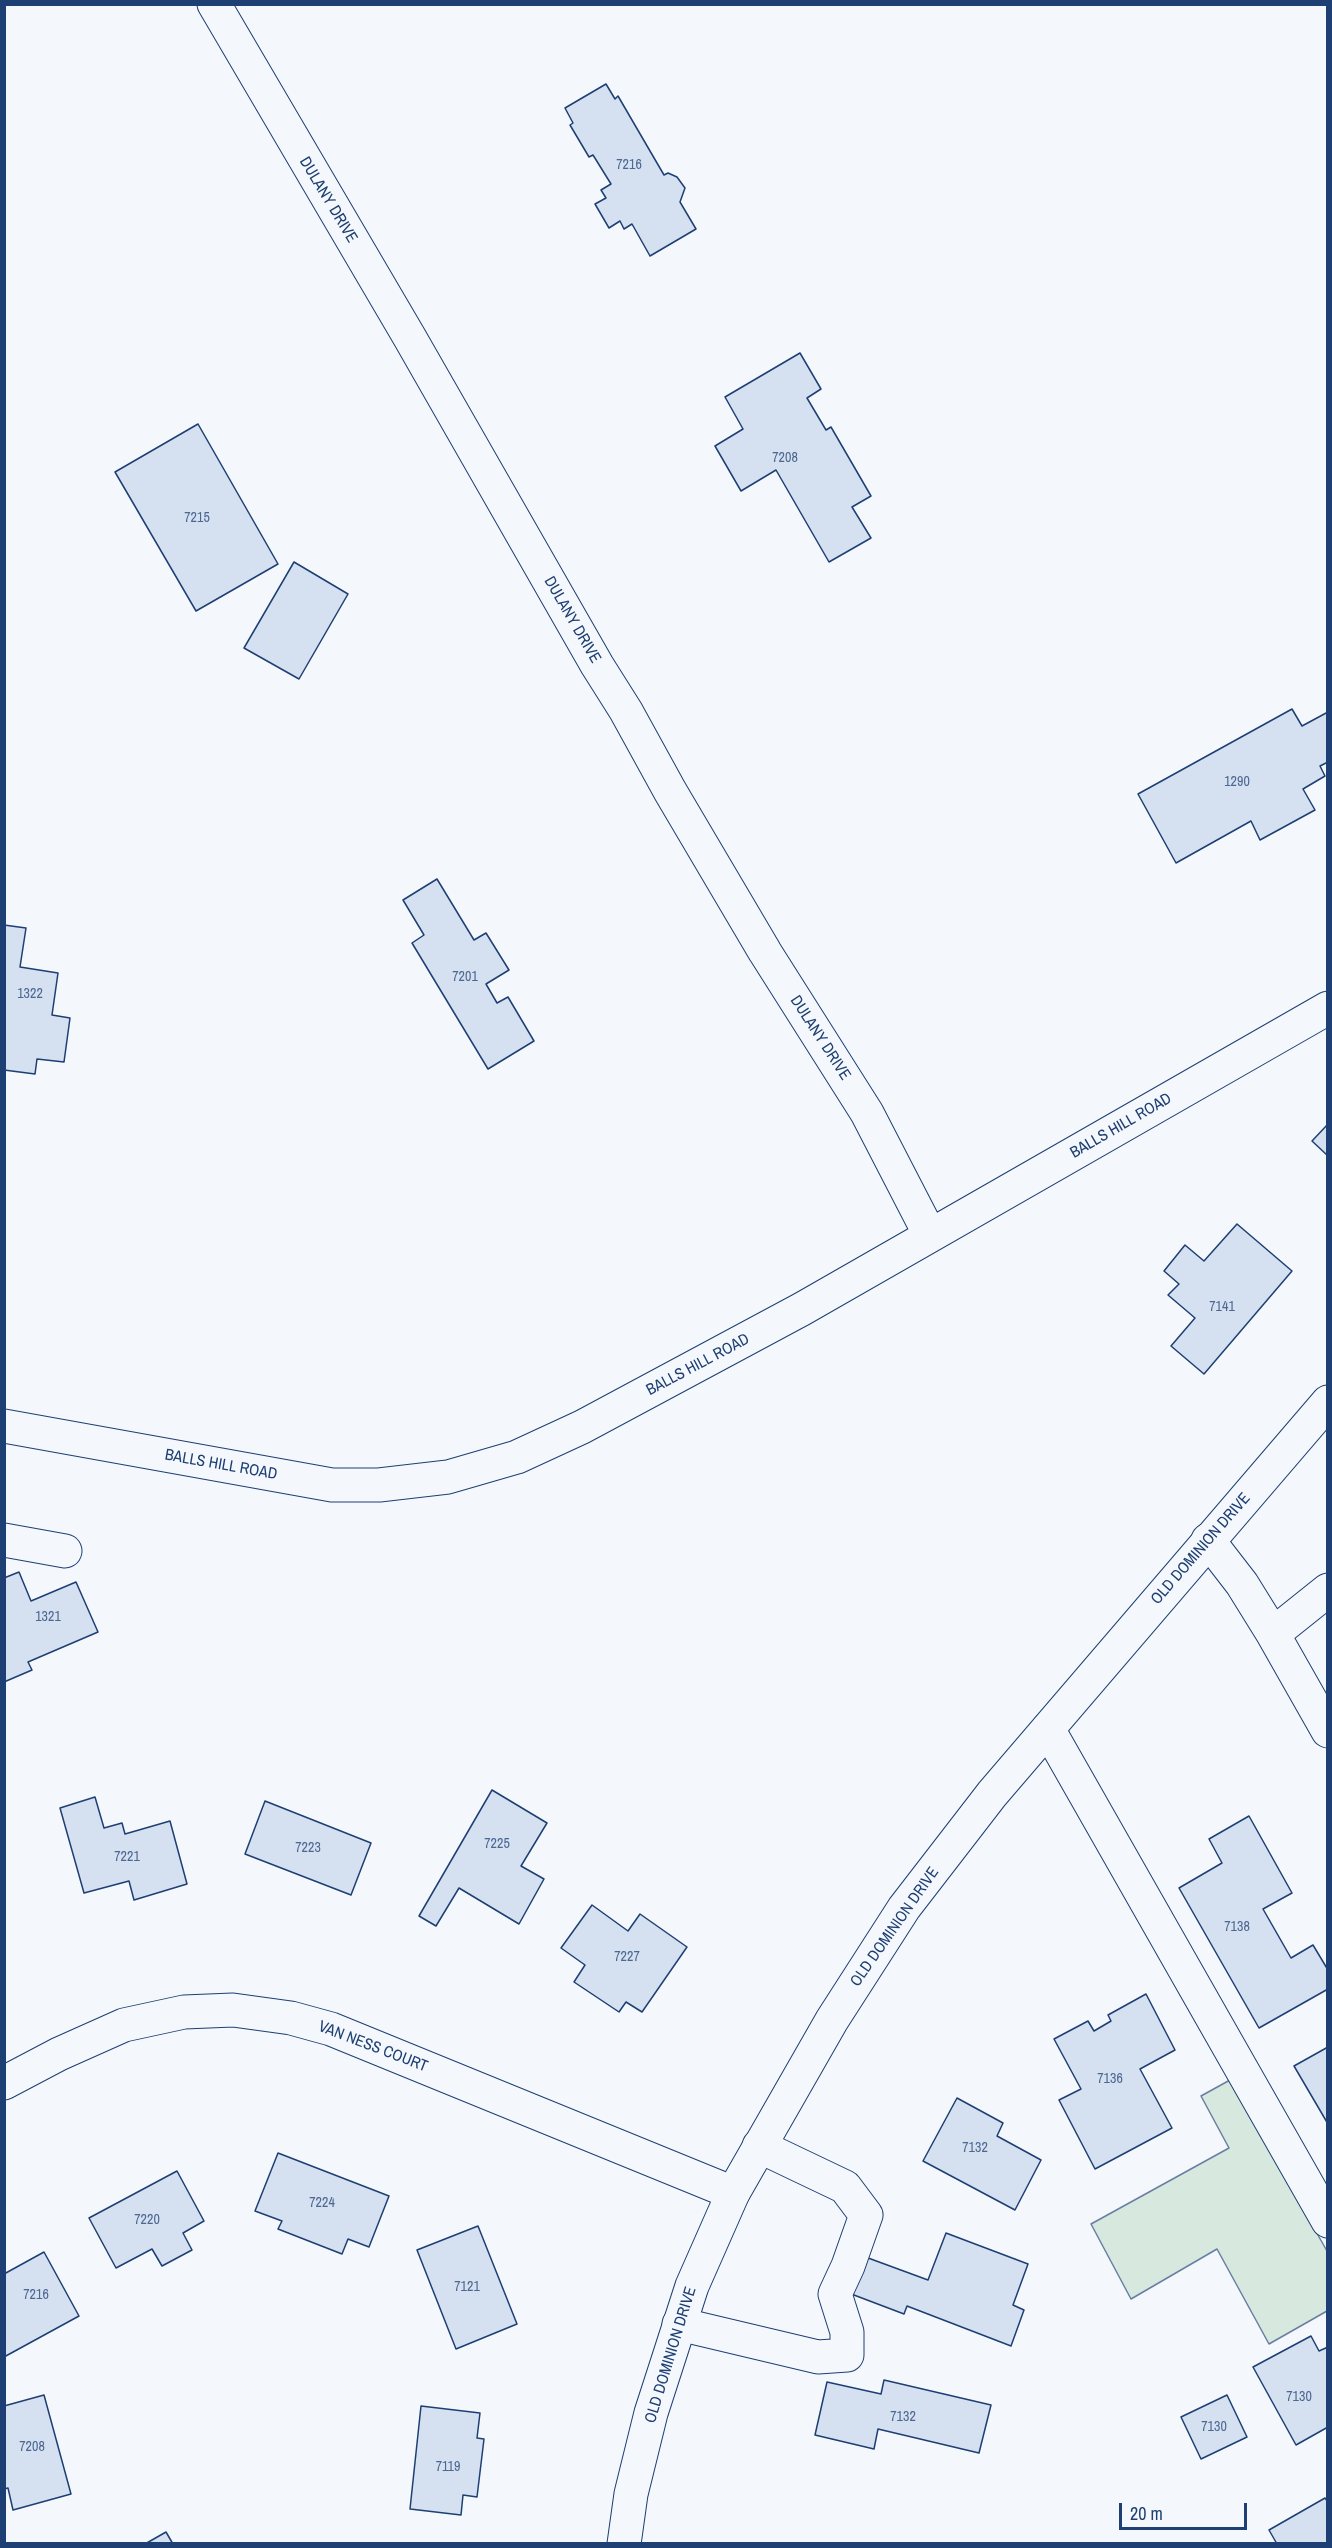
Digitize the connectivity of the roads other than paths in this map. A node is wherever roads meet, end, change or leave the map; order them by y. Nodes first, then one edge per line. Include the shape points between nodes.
1 (214, 4) edge
2 (1328, 1008) edge
3 (930, 1235) junction
4 (1328, 1402) edge
5 (4, 1426) edge
6 (4, 1540) edge
7 (1208, 1540) junction
8 (65, 1551) dead end
9 (1328, 1590) edge
10 (1273, 1634) junction
11 (1048, 1729) junction
12 (1328, 1731) edge
13 (4, 2083) edge
14 (759, 2146) junction
15 (733, 2193) junction
16 (1328, 2221) edge
17 (679, 2324) junction
18 (624, 2544) edge

1 - 3 street, DULANY DRIVE via 670,791 867,1113
2 - 3 street, BALLS HILL ROAD
3 - 5 street, BALLS HILL ROAD via 582,1427 517,1457 448,1477 379,1485 332,1485
4 - 7 street, OLD DOMINION DRIVE
6 - 8 street
7 - 10 street
7 - 11 street, OLD DOMINION DRIVE
9 - 10 street
10 - 12 street
11 - 14 street, OLD DOMINION DRIVE via 904,1908 832,2020
11 - 16 street
13 - 15 street, VAN NESS COURT via 124,2025 184,2012 232,2010 291,2018 331,2029
14 - 15 street, OLD DOMINION DRIVE
14 - 17 street via 845,2187 866,2215 835,2294 847,2332 847,2355 818,2357
15 - 17 street, OLD DOMINION DRIVE
17 - 18 street, OLD DOMINION DRIVE via 651,2413

